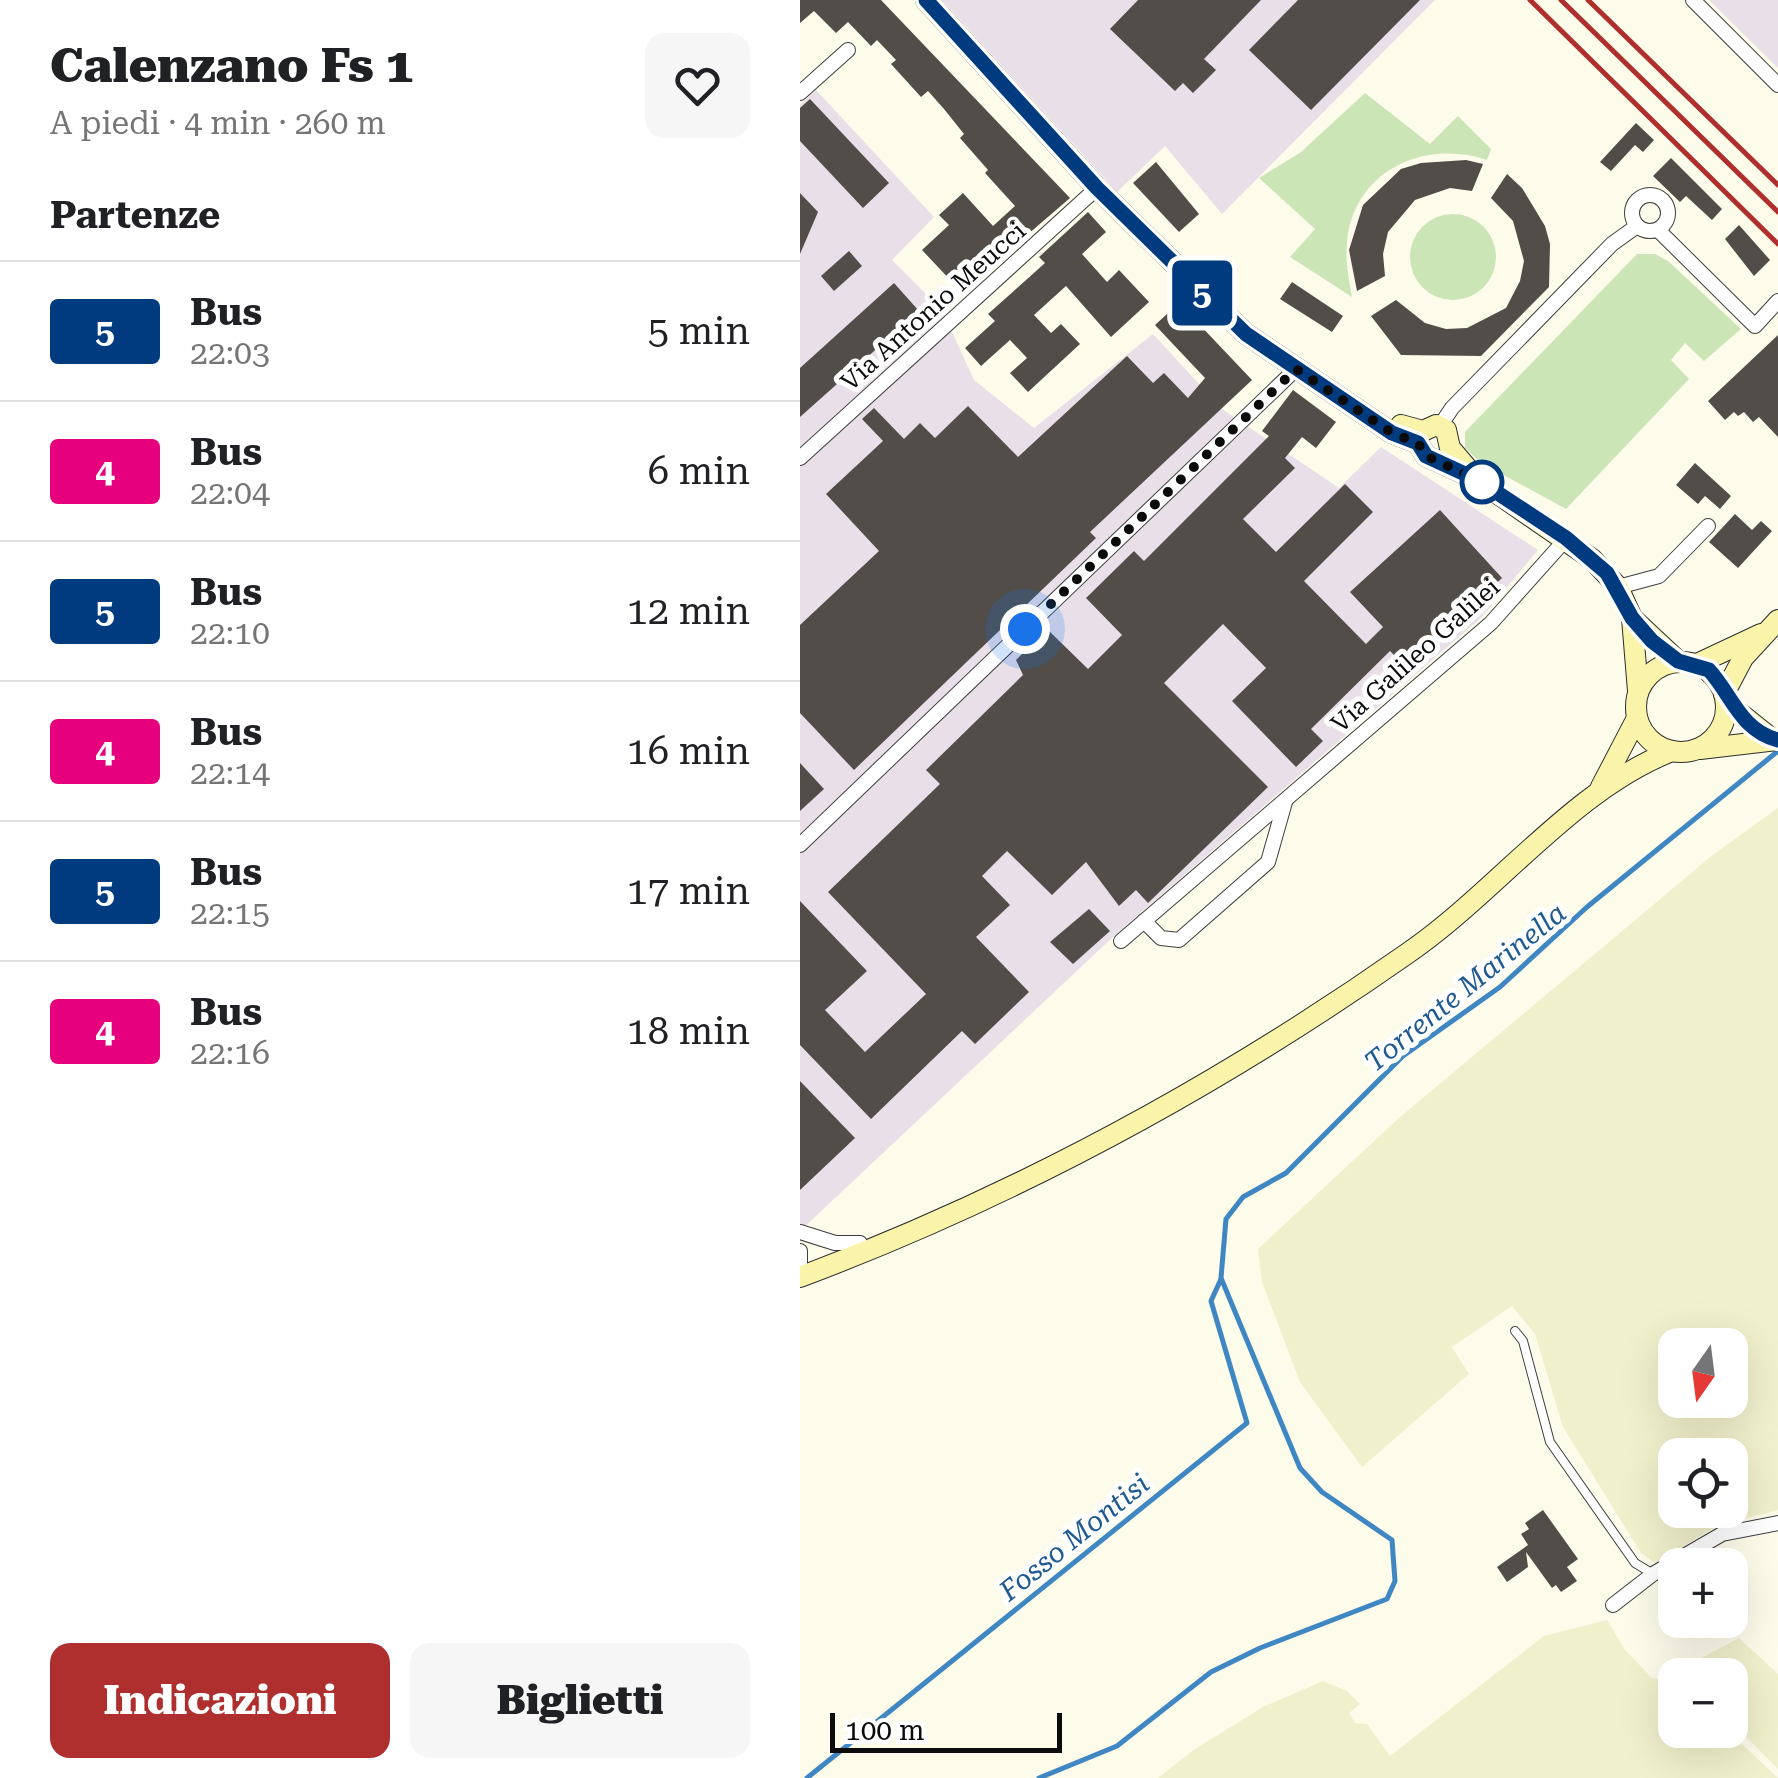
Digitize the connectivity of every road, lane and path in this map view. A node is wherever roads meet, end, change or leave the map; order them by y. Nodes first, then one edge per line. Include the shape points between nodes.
1 (926, 0) edge
2 (1693, 0) edge
3 (848, 50) dead end
4 (1778, 86) edge
5 (800, 93) edge
6 (1097, 188) junction
7 (1636, 226) junction
8 (1658, 230) junction
9 (1778, 301) edge
10 (1296, 369) junction
11 (1427, 433) junction
12 (1443, 454) junction
13 (800, 458) edge
14 (1708, 526) dead end
15 (1566, 538) junction
16 (1618, 588) junction
17 (1632, 618) junction
18 (1770, 627) edge
19 (1687, 662) junction
20 (1638, 691) junction
21 (1725, 698) junction
22 (1637, 718) junction
23 (1775, 739) edge
24 (1683, 751) junction
25 (1598, 792) junction
26 (1287, 797) junction
27 (1249, 830) junction
28 (1273, 842) junction
29 (800, 844) edge
30 (1144, 921) junction
31 (1122, 941) dead end
32 (924, 1224) junction
33 (800, 1232) edge
34 (860, 1243) junction
35 (800, 1266) edge
36 (1515, 1330) dead end
37 (1778, 1523) edge
38 (1653, 1574) junction
39 (1614, 1605) dead end

1 - 6 main road
2 - 4 street
3 - 5 street
6 - 10 main road via 1246,334
6 - 13 street, Via Antonio Meucci
7 - 8 street
7 - 8 street via 1634,203 1656,195 1668,214
7 - 11 street
8 - 9 street via 1755,326
10 - 11 main road via 1392,433
10 - 29 street
11 - 12 main road via 1422,452
11 - 12 main road via 1450,435
12 - 15 main road
14 - 16 street via 1659,576
15 - 16 main road
15 - 26 street, Via Galileo Galilei via 1491,623
16 - 17 main road
17 - 19 main road
17 - 20 main road
18 - 19 main road
18 - 21 main road
19 - 20 main road via 1649,673
19 - 21 main road via 1709,670
20 - 22 main road
21 - 23 main road
21 - 24 main road via 1718,732
22 - 24 main road via 1654,743
22 - 25 main road
23 - 24 main road
24 - 25 main road
25 - 32 main road via 1409,953 1225,1072 1106,1139
26 - 27 street, Via Galileo Galilei
26 - 28 street
27 - 28 street
27 - 30 street, Via Galileo Galilei
28 - 30 street via 1268,862 1178,940 1161,938
30 - 31 street, Via Galileo Galilei
32 - 34 main road
32 - 35 main road via 880,1246
33 - 34 street
34 - 35 main road
36 - 38 lane via 1550,1442 1635,1562
37 - 38 street via 1722,1534
38 - 39 street

